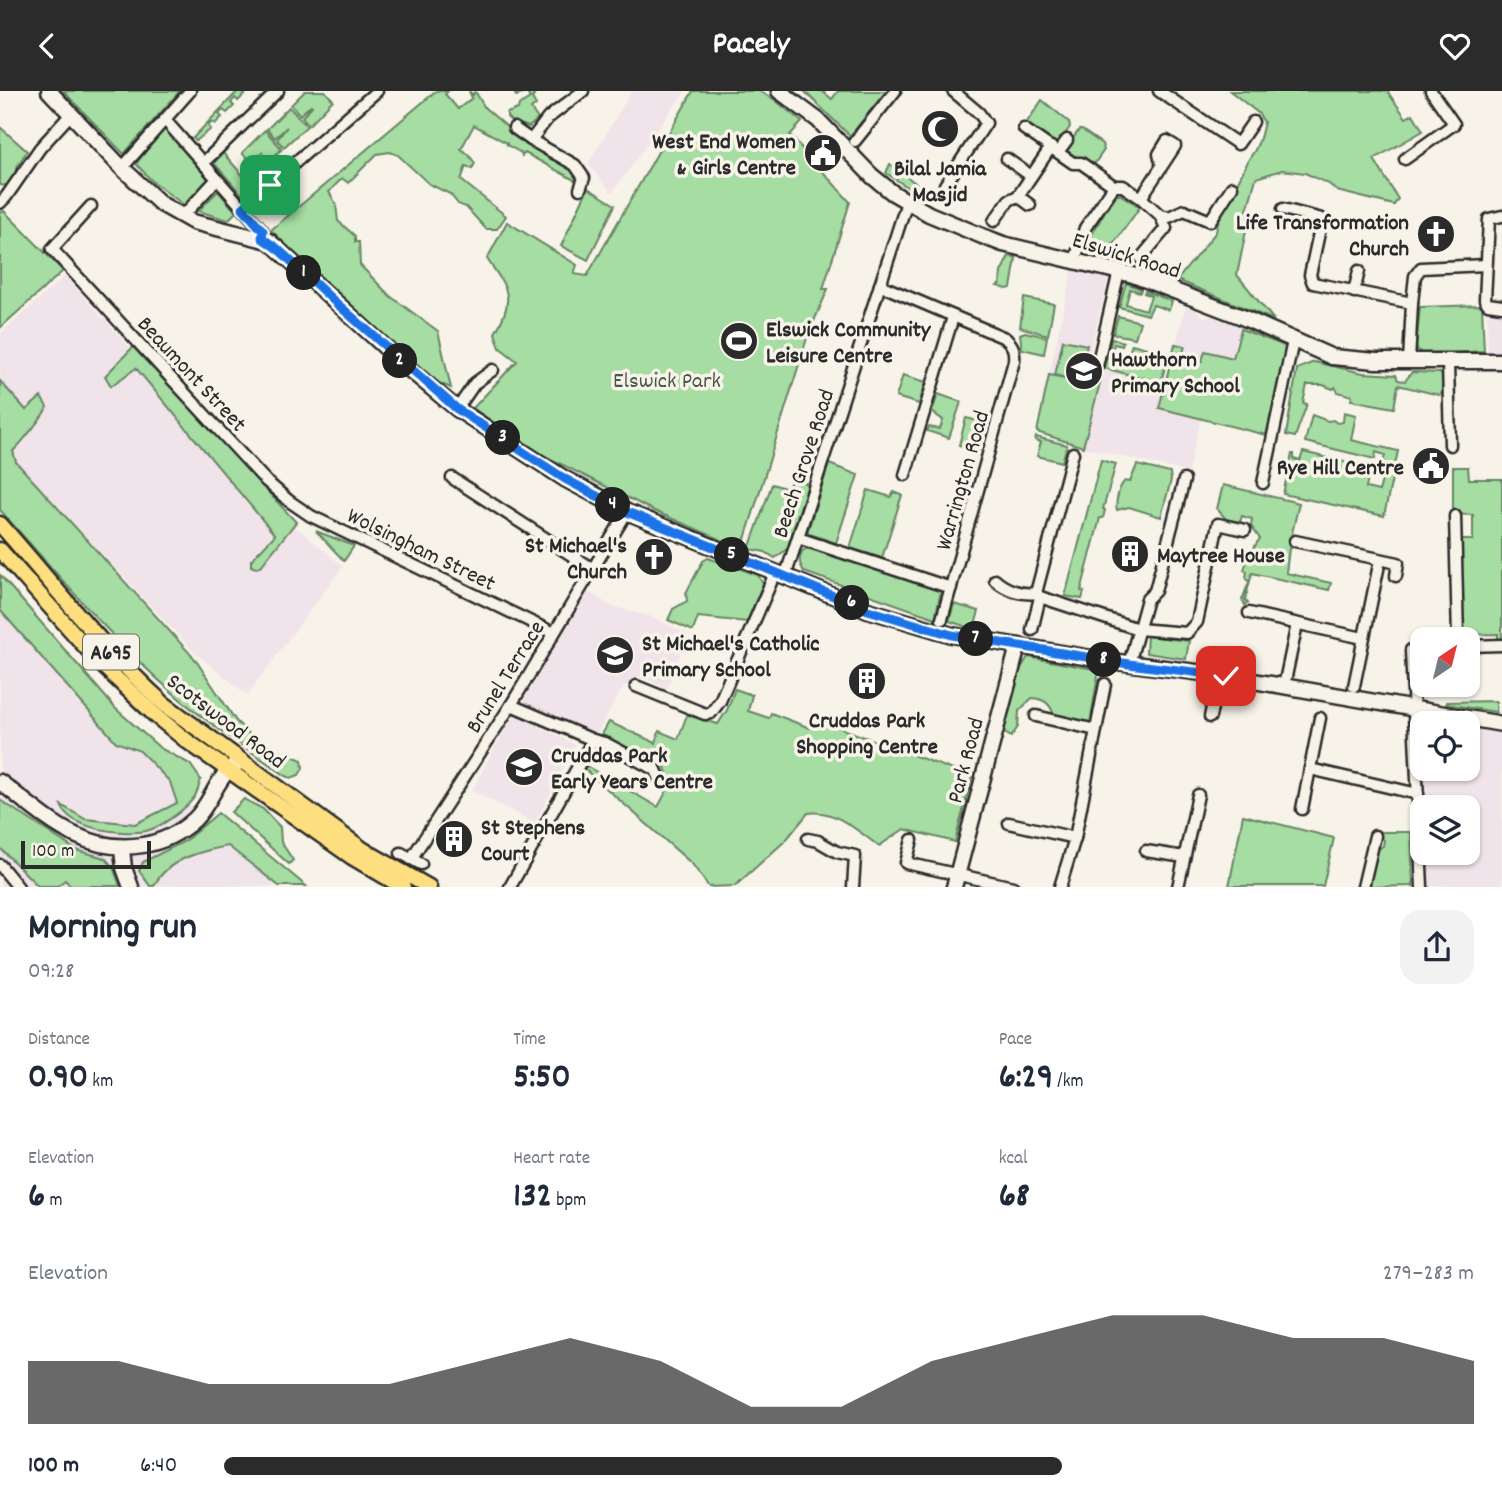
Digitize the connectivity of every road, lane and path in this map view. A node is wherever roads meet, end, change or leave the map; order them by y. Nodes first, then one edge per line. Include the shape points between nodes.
1 (50, 91) edge
2 (190, 91) edge
3 (278, 91) edge
4 (377, 91) edge
5 (565, 91) edge
6 (583, 91) edge
7 (895, 91) edge
8 (953, 91) edge
9 (1159, 91) edge
10 (1431, 91) edge
11 (787, 93) edge
12 (570, 101) junction
13 (71, 114) junction
14 (164, 120) junction
15 (1253, 122) dead end
16 (514, 128) dead end
17 (1024, 128) dead end
18 (531, 140) junction
19 (1067, 140) dead end
20 (855, 141) dead end
21 (1055, 150) junction
22 (1007, 159) dead end
23 (1405, 159) dead end
24 (203, 163) junction
25 (1162, 166) dead end
26 (122, 168) junction
27 (1031, 176) junction
28 (217, 179) junction
29 (945, 185) dead end
30 (1114, 186) junction
31 (1232, 187) dead end
32 (580, 189) dead end
33 (1018, 196) junction
34 (2, 197) edge
35 (1141, 198) junction
36 (907, 202) junction
37 (1030, 205) dead end
38 (91, 206) dead end
39 (243, 208) junction
40 (1283, 209) dead end
41 (1160, 215) junction
42 (1502, 216) edge
43 (182, 217) junction
44 (994, 221) dead end
45 (262, 238) junction
46 (1141, 258) dead end
47 (1075, 260) junction
48 (1486, 265) junction
49 (1119, 271) junction
50 (1359, 271) dead end
51 (880, 285) junction
52 (1354, 292) junction
53 (1412, 303) junction
54 (1502, 306) edge
55 (953, 317) junction
56 (1293, 341) junction
57 (1502, 361) edge
58 (1409, 362) junction
59 (1448, 362) junction
60 (1097, 366) dead end
61 (493, 370) dead end
62 (457, 409) junction
63 (1450, 445) dead end
64 (1073, 453) dead end
65 (905, 475) dead end
66 (452, 478) dead end
67 (1184, 480) dead end
68 (1263, 483) dead end
69 (627, 512) junction
70 (311, 516) joint
71 (1455, 516) dead end
72 (0, 524) edge
73 (1245, 530) dead end
74 (798, 538) junction
75 (1295, 541) dead end
76 (0, 550) edge
77 (1380, 560) junction
78 (593, 569) junction
79 (780, 575) junction
80 (1396, 576) dead end
81 (995, 580) dead end
82 (951, 588) junction
83 (1038, 595) junction
84 (1249, 613) dead end
85 (942, 619) dead end
86 (1297, 624) junction
87 (1458, 627) edge
88 (1138, 629) junction
89 (1032, 630) dead end
90 (554, 633) junction
91 (1363, 638) junction
92 (1502, 645) edge
93 (1018, 646) junction
94 (1480, 646) edge
95 (1129, 664) junction
96 (1219, 675) junction
97 (1105, 684) dead end
98 (636, 686) dead end
99 (1284, 686) junction
100 (1354, 686) dead end
101 (1414, 697) edge
102 (511, 705) junction
103 (1415, 708) junction
104 (1035, 716) dead end
105 (1210, 717) dead end
106 (1320, 719) dead end
107 (1502, 724) edge
108 (1096, 730) junction
109 (593, 740) junction
110 (209, 757) junction
111 (241, 761) junction
112 (1310, 769) junction
113 (232, 772) junction
114 (0, 782) edge
115 (661, 782) dead end
116 (1419, 794) junction
117 (1198, 795) dead end
118 (209, 800) junction
119 (1302, 809) dead end
120 (1009, 823) dead end
121 (1374, 836) dead end
122 (1075, 838) junction
123 (808, 839) dead end
124 (912, 840) dead end
125 (122, 849) junction
126 (1146, 851) dead end
127 (401, 853) dead end
128 (855, 856) junction
129 (868, 856) dead end
130 (1184, 857) junction
131 (411, 859) junction
132 (421, 864) dead end
133 (0, 865) edge
134 (956, 880) edge
135 (18, 887) edge
136 (131, 887) edge
137 (403, 887) edge
138 (429, 887) edge
139 (510, 887) edge
140 (853, 887) edge
141 (1013, 887) edge
142 (1060, 887) edge
143 (1178, 887) edge
144 (1363, 887) edge
145 (1422, 887) edge

1 - 13 street
2 - 14 street
3 - 24 street
4 - 39 street
5 - 12 street
6 - 12 street
7 - 20 street
8 - 29 street via 986,123
9 - 15 street via 1238,144
10 - 23 street via 1454,124
11 - 36 street, Elswick Road via 882,185
12 - 18 street via 548,118
13 - 26 street
13 - 34 street
14 - 24 street
14 - 26 street
16 - 18 street
17 - 21 street
18 - 32 street via 575,165 584,178
19 - 21 street
21 - 27 street
21 - 30 street
22 - 27 street
24 - 28 street
25 - 35 street
26 - 43 street
27 - 33 street
28 - 39 street
28 - 43 street
30 - 35 street via 1123,186
30 - 47 street via 1085,228
31 - 41 street via 1210,221 1184,210 1169,217
33 - 37 street
33 - 44 street via 1009,200
35 - 41 street
36 - 47 street, Elswick Road via 1003,244
36 - 51 street, Beech Grove Road
38 - 70 street, Beaumont Street via 52,249 266,481
39 - 45 street via 263,231
40 - 52 street via 1322,219 1310,275 1313,283
41 - 46 street via 1166,228
42 - 48 street via 1489,219
43 - 45 street
45 - 62 street
47 - 49 street, Elswick Road
48 - 53 street via 1421,268 1415,276
48 - 54 street via 1485,300
49 - 56 street, Elswick Road
49 - 60 street
50 - 52 street
51 - 55 street
51 - 74 street, Beech Grove Road
52 - 53 street
53 - 58 street
55 - 65 street
55 - 82 street, Warrington Road via 1011,343 1014,361
56 - 58 street, Elswick Road via 1332,357
56 - 68 street
57 - 59 street, Elswick Road
58 - 59 street, Elswick Road
59 - 63 street
61 - 62 street via 475,383
62 - 69 street via 565,479
64 - 83 street
66 - 78 street
67 - 88 street via 1155,591 1147,600
69 - 78 street, Brunel Terrace
69 - 79 street
70 - 90 street, Wolsingham Street
71 - 87 street
72 - 111 main road, Scotswood Road / A695 via 135,678
73 - 88 street via 1219,524 1197,622 1191,631
74 - 79 street, Beech Grove Road
74 - 82 street
75 - 77 street
76 - 110 main road, Scotswood Road / A695 via 124,688
77 - 80 street via 1398,563
77 - 91 street
78 - 90 street, Brunel Terrace
79 - 93 street via 868,610 952,635
79 - 98 street, Beech Grove Road via 711,713
81 - 83 street via 1003,587
82 - 85 street, Warrington Road
83 - 88 street
83 - 89 street
84 - 86 street
86 - 91 street
86 - 99 street
88 - 95 street
90 - 102 street, Brunel Terrace
91 - 100 street
92 - 94 street
93 - 95 street
93 - 134 street, Park Road
95 - 96 street
96 - 99 street
96 - 105 street
97 - 108 street
99 - 103 street
101 - 103 street
102 - 109 street
102 - 131 street, Brunel Terrace
103 - 107 street
103 - 116 street
104 - 108 street
106 - 112 street
108 - 122 street
109 - 115 street via 656,770
109 - 139 street
110 - 113 main road, Scotswood Road / A695
110 - 118 street via 213,777
111 - 113 street
111 - 138 main road, Scotswood Road / A695 via 362,849
112 - 116 street
112 - 119 street
113 - 118 street
113 - 137 main road, Scotswood Road / A695 via 352,857
114 - 125 street via 74,836
116 - 145 street
117 - 130 street
118 - 125 street via 183,830 163,840
120 - 122 street
121 - 144 street
122 - 142 street
123 - 128 street
124 - 134 street via 906,863
125 - 136 street
126 - 130 street
127 - 131 street
128 - 129 street
128 - 140 street
130 - 143 street
131 - 132 street
133 - 135 street
134 - 141 street

